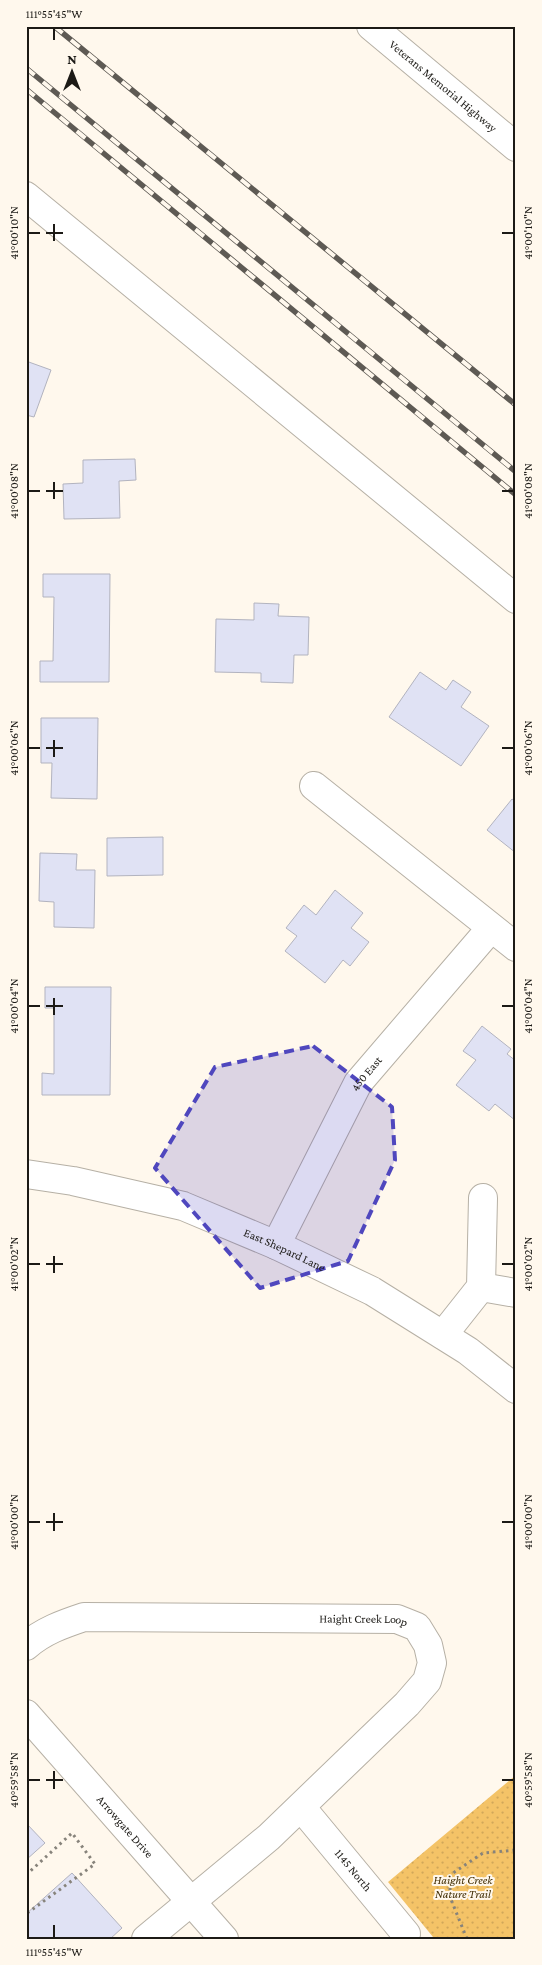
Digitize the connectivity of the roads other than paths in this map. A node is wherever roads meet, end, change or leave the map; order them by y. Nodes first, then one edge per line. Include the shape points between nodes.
1 (371, 26) edge
2 (516, 147) edge
3 (26, 196) edge
4 (516, 599) edge
5 (314, 786) dead end
6 (492, 928) junction
7 (516, 948) edge
8 (26, 1174) edge
9 (483, 1198) dead end
10 (276, 1245) junction
11 (481, 1287) junction
12 (516, 1293) edge
13 (443, 1335) junction
14 (516, 1388) edge
15 (26, 1646) edge
16 (30, 1726) edge
17 (301, 1807) junction
18 (192, 1902) junction
19 (406, 1934) dead end
20 (146, 1939) edge
21 (224, 1939) edge

1 - 2 main road, Veterans Memorial Highway
3 - 4 main road
5 - 6 main road
6 - 7 main road
6 - 10 main road, 450 East via 358,1083
8 - 10 main road, East Shepard Lane via 73,1181 183,1206
9 - 11 main road
10 - 13 main road, East Shepard Lane via 372,1291
11 - 12 main road
11 - 13 main road
13 - 14 main road, East Shepard Lane
15 - 17 main road, Haight Creek Loop via 36,1637 84,1617 397,1619 417,1627 428,1645 432,1663 427,1681
16 - 18 main road, Arrowgate Drive
17 - 18 main road, Haight Creek Loop
17 - 19 main road, 1145 North
18 - 20 main road, Haight Creek Loop
18 - 21 main road, Arrowgate Drive

